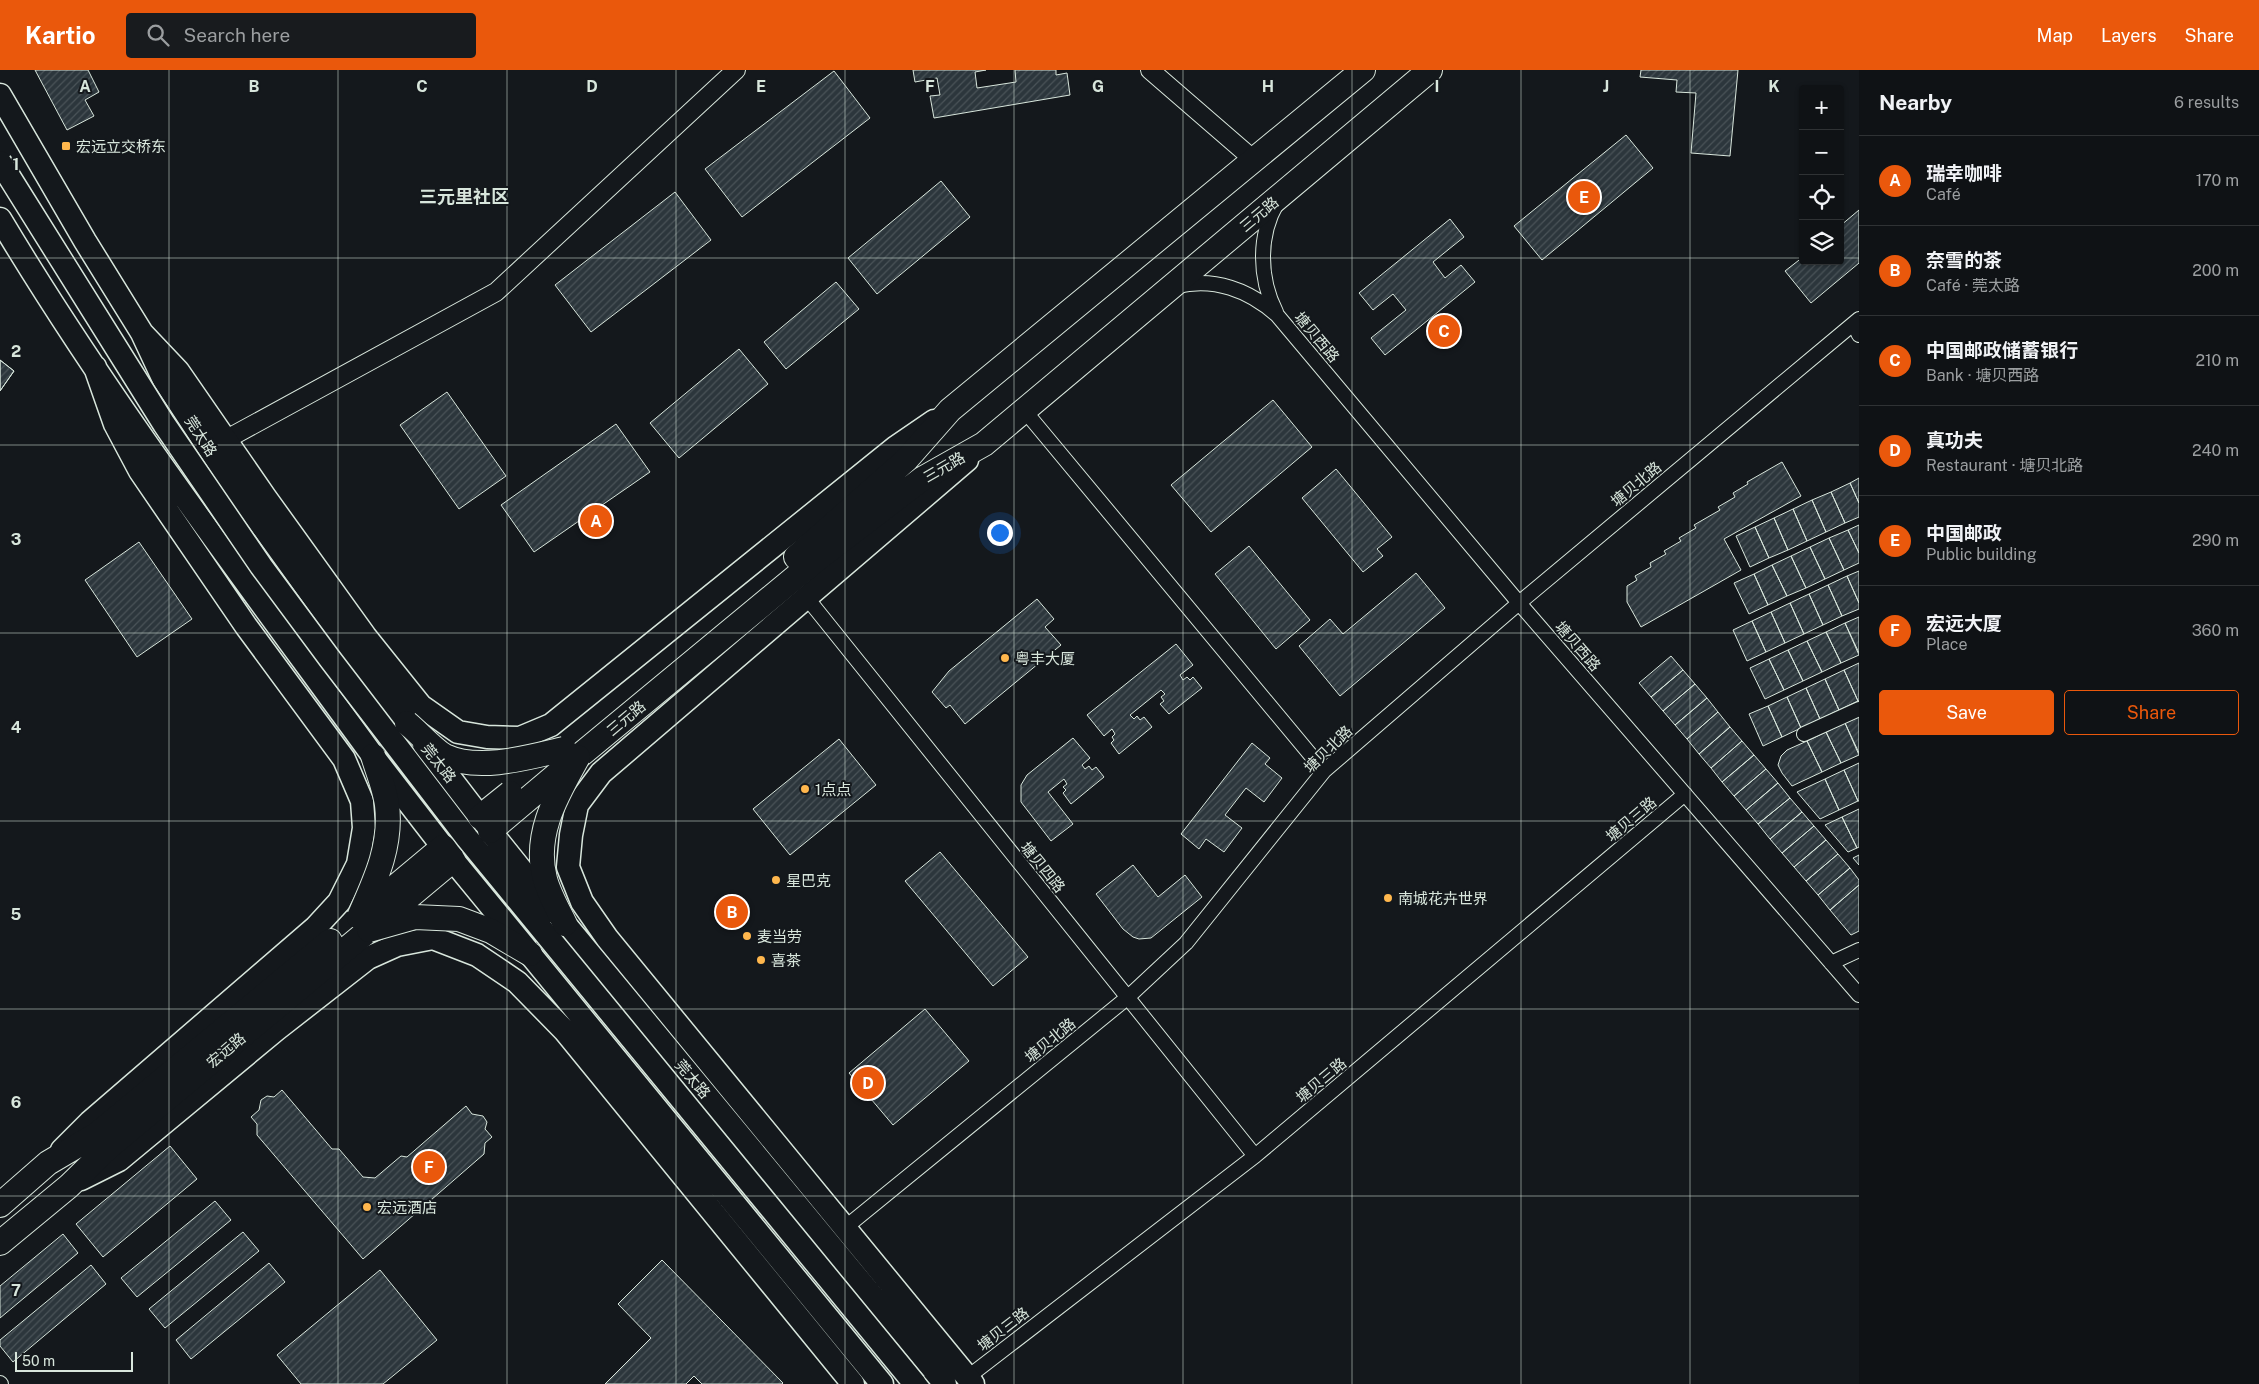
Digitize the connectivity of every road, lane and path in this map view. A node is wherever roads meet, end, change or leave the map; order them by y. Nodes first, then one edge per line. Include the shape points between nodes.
1 (736, 70) edge
2 (1150, 70) edge
3 (1363, 70) edge
4 (1430, 70) edge
5 (0, 94) edge
6 (1254, 160) junction
7 (0, 162) edge
8 (1282, 194) junction
9 (0, 219) edge
10 (1169, 288) junction
11 (1277, 315) junction
12 (1857, 326) edge
13 (142, 333) junction
14 (95, 367) junction
15 (950, 410) junction
16 (1024, 410) junction
17 (226, 440) junction
18 (984, 444) junction
19 (809, 556) junction
20 (806, 598) junction
21 (1519, 603) junction
22 (1859, 709) edge
23 (407, 723) junction
24 (1804, 734) dead end
25 (488, 737) junction
26 (571, 753) junction
27 (373, 756) junction
28 (1324, 771) junction
29 (1685, 794) junction
30 (485, 824) junction
31 (364, 828) junction
32 (571, 835) junction
33 (448, 854) junction
34 (364, 924) junction
35 (565, 924) junction
36 (433, 938) junction
37 (1859, 950) edge
38 (530, 954) junction
39 (1831, 963) junction
40 (1859, 995) edge
41 (1127, 998) junction
42 (103, 1141) junction
43 (1255, 1156) junction
44 (48, 1163) junction
45 (69, 1186) junction
46 (0, 1205) edge
47 (846, 1227) junction
48 (0, 1243) edge
49 (971, 1381) edge
50 (853, 1384) edge
51 (882, 1384) edge
52 (915, 1384) edge
53 (945, 1384) edge

1 - 17 street via 496,292
2 - 6 street
3 - 6 highway, 三元路
4 - 8 highway, 三元路
5 - 13 main road, 莞太路
6 - 15 highway, 三元路
7 - 52 main road, bridge via 164,424 261,566 330,659 467,838
8 - 10 highway, 三元路
8 - 11 street via 1269,221 1263,250 1264,278
9 - 14 main road
10 - 11 street via 1198,283 1228,287 1254,297
10 - 16 highway, 三元路
11 - 21 street, 塘贝西路
12 - 21 street, 塘贝北路
13 - 17 main road via 178,371
13 - 23 main road, 莞太路 via 164,380 239,494
14 - 27 main road via 209,532
14 - 31 main road via 115,424 140,471 246,626 344,759 362,802
15 - 19 highway, 三元路 via 906,460
15 - 25 main road via 896,447 551,725 520,738
16 - 18 highway, 三元路
16 - 28 street
17 - 25 main road via 365,636 421,706 458,732
18 - 19 highway, 三元路 via 922,479
18 - 20 main road
19 - 26 highway, 三元路
20 - 32 main road via 601,774 577,805
20 - 41 street, 塘贝四路
21 - 28 street, 塘贝北路
21 - 29 street, 塘贝西路
22 - 24 street
23 - 26 highway, bridge via 445,756 480,763
23 - 30 main road, 莞太路, bridge
25 - 31 main road via 454,736 421,747 393,767 374,795
25 - 32 main road via 520,749 546,772 564,801
26 - 30 highway, 三元路, bridge
26 - 35 highway, bridge via 541,842 545,879
27 - 33 main road, bridge
27 - 34 highway, bridge via 387,805 387,837
28 - 41 street, 塘贝北路 via 1186,944
29 - 39 street, 塘贝西路
29 - 43 street, 塘贝三路
30 - 33 highway, 三元路, bridge
30 - 35 main road, 莞太路, bridge
31 - 36 main road via 366,863 379,896 403,922
31 - 44 main road via 358,864 340,902 316,928 90,1122
32 - 36 main road via 567,869 553,899 529,923 499,939 474,943
32 - 47 main road via 568,867 582,902 607,938
33 - 34 highway, 宏远路, bridge
33 - 38 main road, bridge
34 - 38 highway, bridge via 415,917 459,919 491,931
34 - 42 highway, 宏远路
35 - 53 main road, 莞太路
36 - 45 main road via 397,944 368,958 118,1160
36 - 50 main road via 477,955 517,982 565,1031
37 - 39 street
38 - 51 main road
39 - 40 street, 塘贝西路
41 - 43 street, 塘贝四路
41 - 47 street, 塘贝北路
42 - 44 highway, 宏远路
42 - 45 highway, 宏远路
43 - 49 street, 塘贝三路
44 - 46 highway, 宏远路
45 - 48 highway, 宏远路
47 - 49 main road

